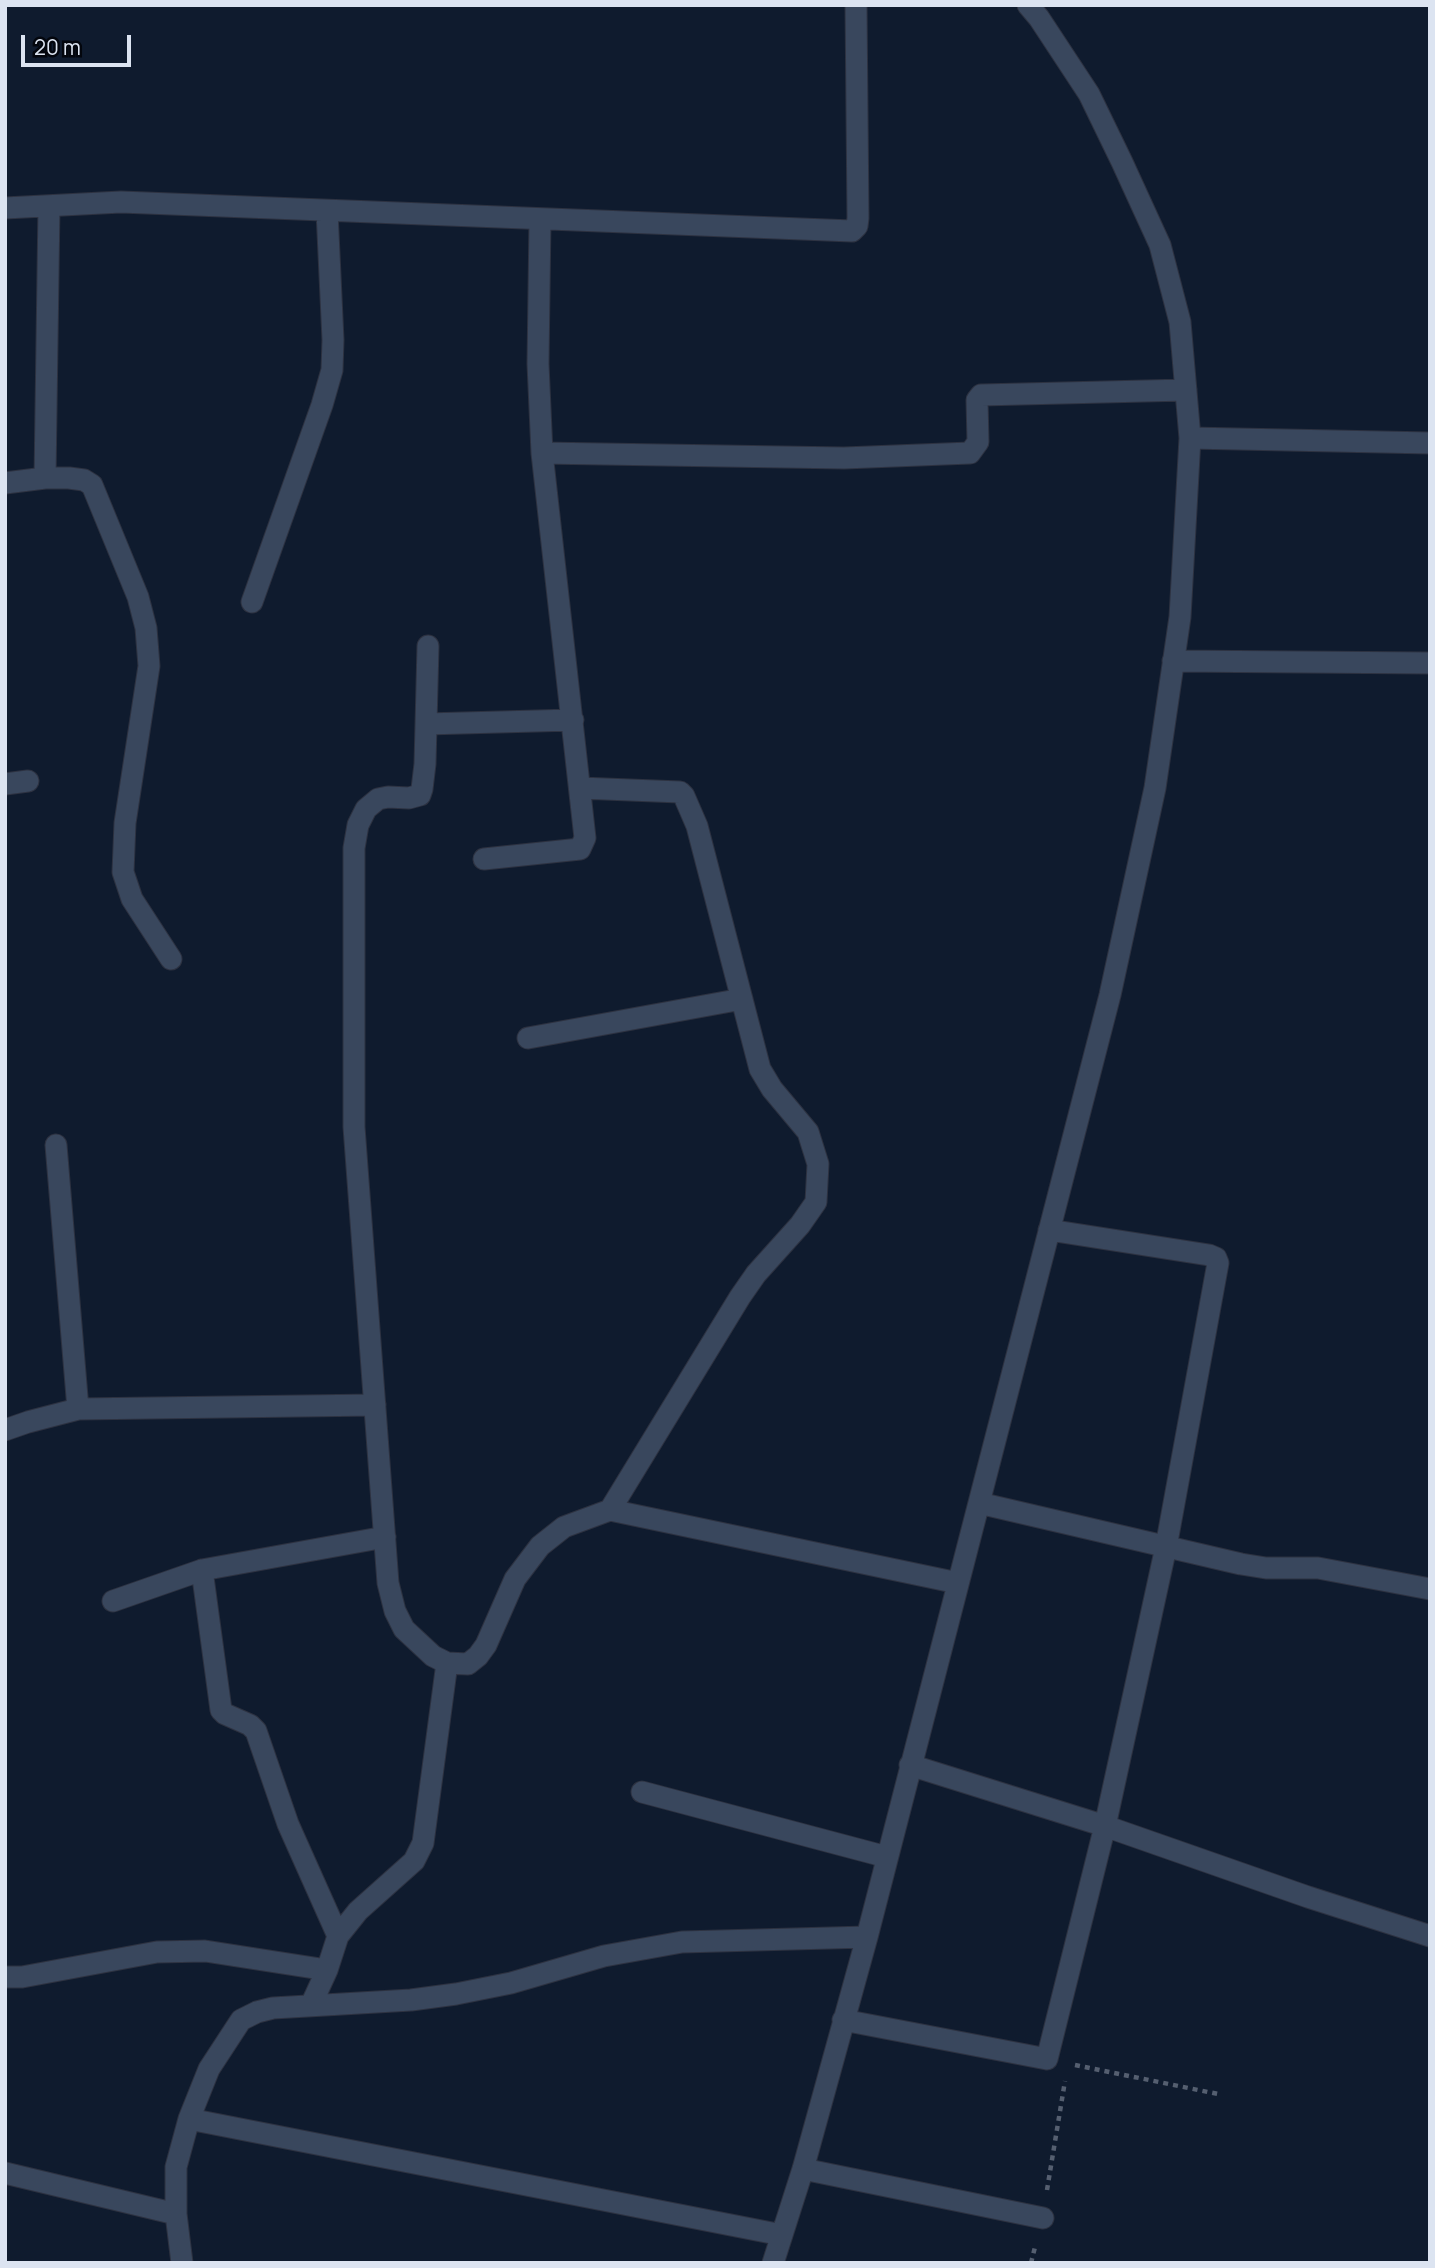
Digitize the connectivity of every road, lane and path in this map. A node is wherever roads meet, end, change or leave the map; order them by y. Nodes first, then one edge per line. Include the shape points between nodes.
1 (856, 5) edge
2 (1028, 5) edge
3 (49, 206) junction
4 (5, 208) edge
5 (327, 211) junction
6 (540, 220) junction
7 (1186, 390) junction
8 (1190, 438) junction
9 (1430, 443) edge
10 (542, 453) junction
11 (45, 478) junction
12 (5, 483) edge
13 (252, 603) dead end
14 (428, 646) dead end
15 (1174, 661) junction
16 (1430, 663) edge
17 (573, 720) junction
18 (426, 724) junction
19 (28, 781) dead end
20 (5, 784) edge
21 (580, 788) junction
22 (484, 859) dead end
23 (171, 959) dead end
24 (742, 999) junction
25 (528, 1038) dead end
26 (55, 1145) dead end
27 (1049, 1230) junction
28 (375, 1405) junction
29 (78, 1409) junction
30 (5, 1430) edge
31 (979, 1503) junction
32 (610, 1510) junction
33 (385, 1537) junction
34 (1166, 1547) junction
35 (202, 1570) junction
36 (958, 1583) junction
37 (1430, 1589) edge
38 (113, 1601) dead end
39 (447, 1663) junction
40 (910, 1765) junction
41 (642, 1792) dead end
42 (1105, 1826) junction
43 (887, 1857) junction
44 (338, 1936) junction
45 (1430, 1936) edge
46 (867, 1937) junction
47 (327, 1970) junction
48 (5, 1978) edge
49 (311, 2005) junction
50 (843, 2020) junction
51 (1057, 2061) junction
52 (1219, 2094) dead end
53 (189, 2119) junction
54 (803, 2169) junction
55 (5, 2173) edge
56 (176, 2214) junction
57 (1042, 2218) junction
58 (782, 2235) junction
59 (182, 2263) edge
60 (773, 2263) edge
61 (1031, 2263) edge

1 - 6 street via 858,218 852,231
2 - 7 street via 1089,94 1160,245 1180,321
3 - 4 street
3 - 5 street via 121,202
3 - 11 street
5 - 6 street
5 - 13 street via 332,370
6 - 10 street
7 - 8 street
7 - 10 street via 981,395 977,400 978,442 970,453 844,458
8 - 9 street
8 - 15 street
10 - 17 street
11 - 12 street
11 - 23 street via 84,480 92,485 128,569 146,628 149,666 125,823 123,872 132,899
14 - 18 street
15 - 16 street
15 - 27 street via 1130,910
17 - 18 street
17 - 21 street
18 - 28 street via 420,795 378,799 358,825 354,848 354,1127
19 - 20 street
21 - 22 street via 585,838 580,849
21 - 24 street via 680,792 684,796 697,826
24 - 25 street
24 - 32 street via 760,1069 808,1132 818,1164 816,1202 740,1297
26 - 29 street
27 - 31 street
27 - 34 street via 1209,1255 1218,1263
28 - 29 street
28 - 33 street
29 - 30 street
31 - 34 street
31 - 36 street
32 - 36 street
32 - 39 street via 564,1527 540,1546 515,1579 478,1657 468,1664
33 - 35 street
33 - 39 street via 395,1611 404,1629
34 - 37 street via 1266,1568 1318,1568
34 - 42 street
35 - 38 street
35 - 44 street via 221,1710 256,1731 288,1824
36 - 40 street
39 - 44 street via 423,1843 414,1861 358,1911
40 - 42 street
40 - 43 street
41 - 43 street
42 - 45 street
42 - 51 street
43 - 46 street
44 - 47 street
46 - 49 street via 682,1942 604,1956 456,1994
46 - 50 street
47 - 48 street via 205,1951 157,1952
47 - 49 street
49 - 53 street via 273,2008 241,2020 209,2069
50 - 51 street
50 - 54 street
51 - 52 path
51 - 57 path
53 - 56 street via 176,2167
53 - 58 street
54 - 57 street
54 - 58 street
55 - 56 street
56 - 59 street
57 - 61 path
58 - 60 street

